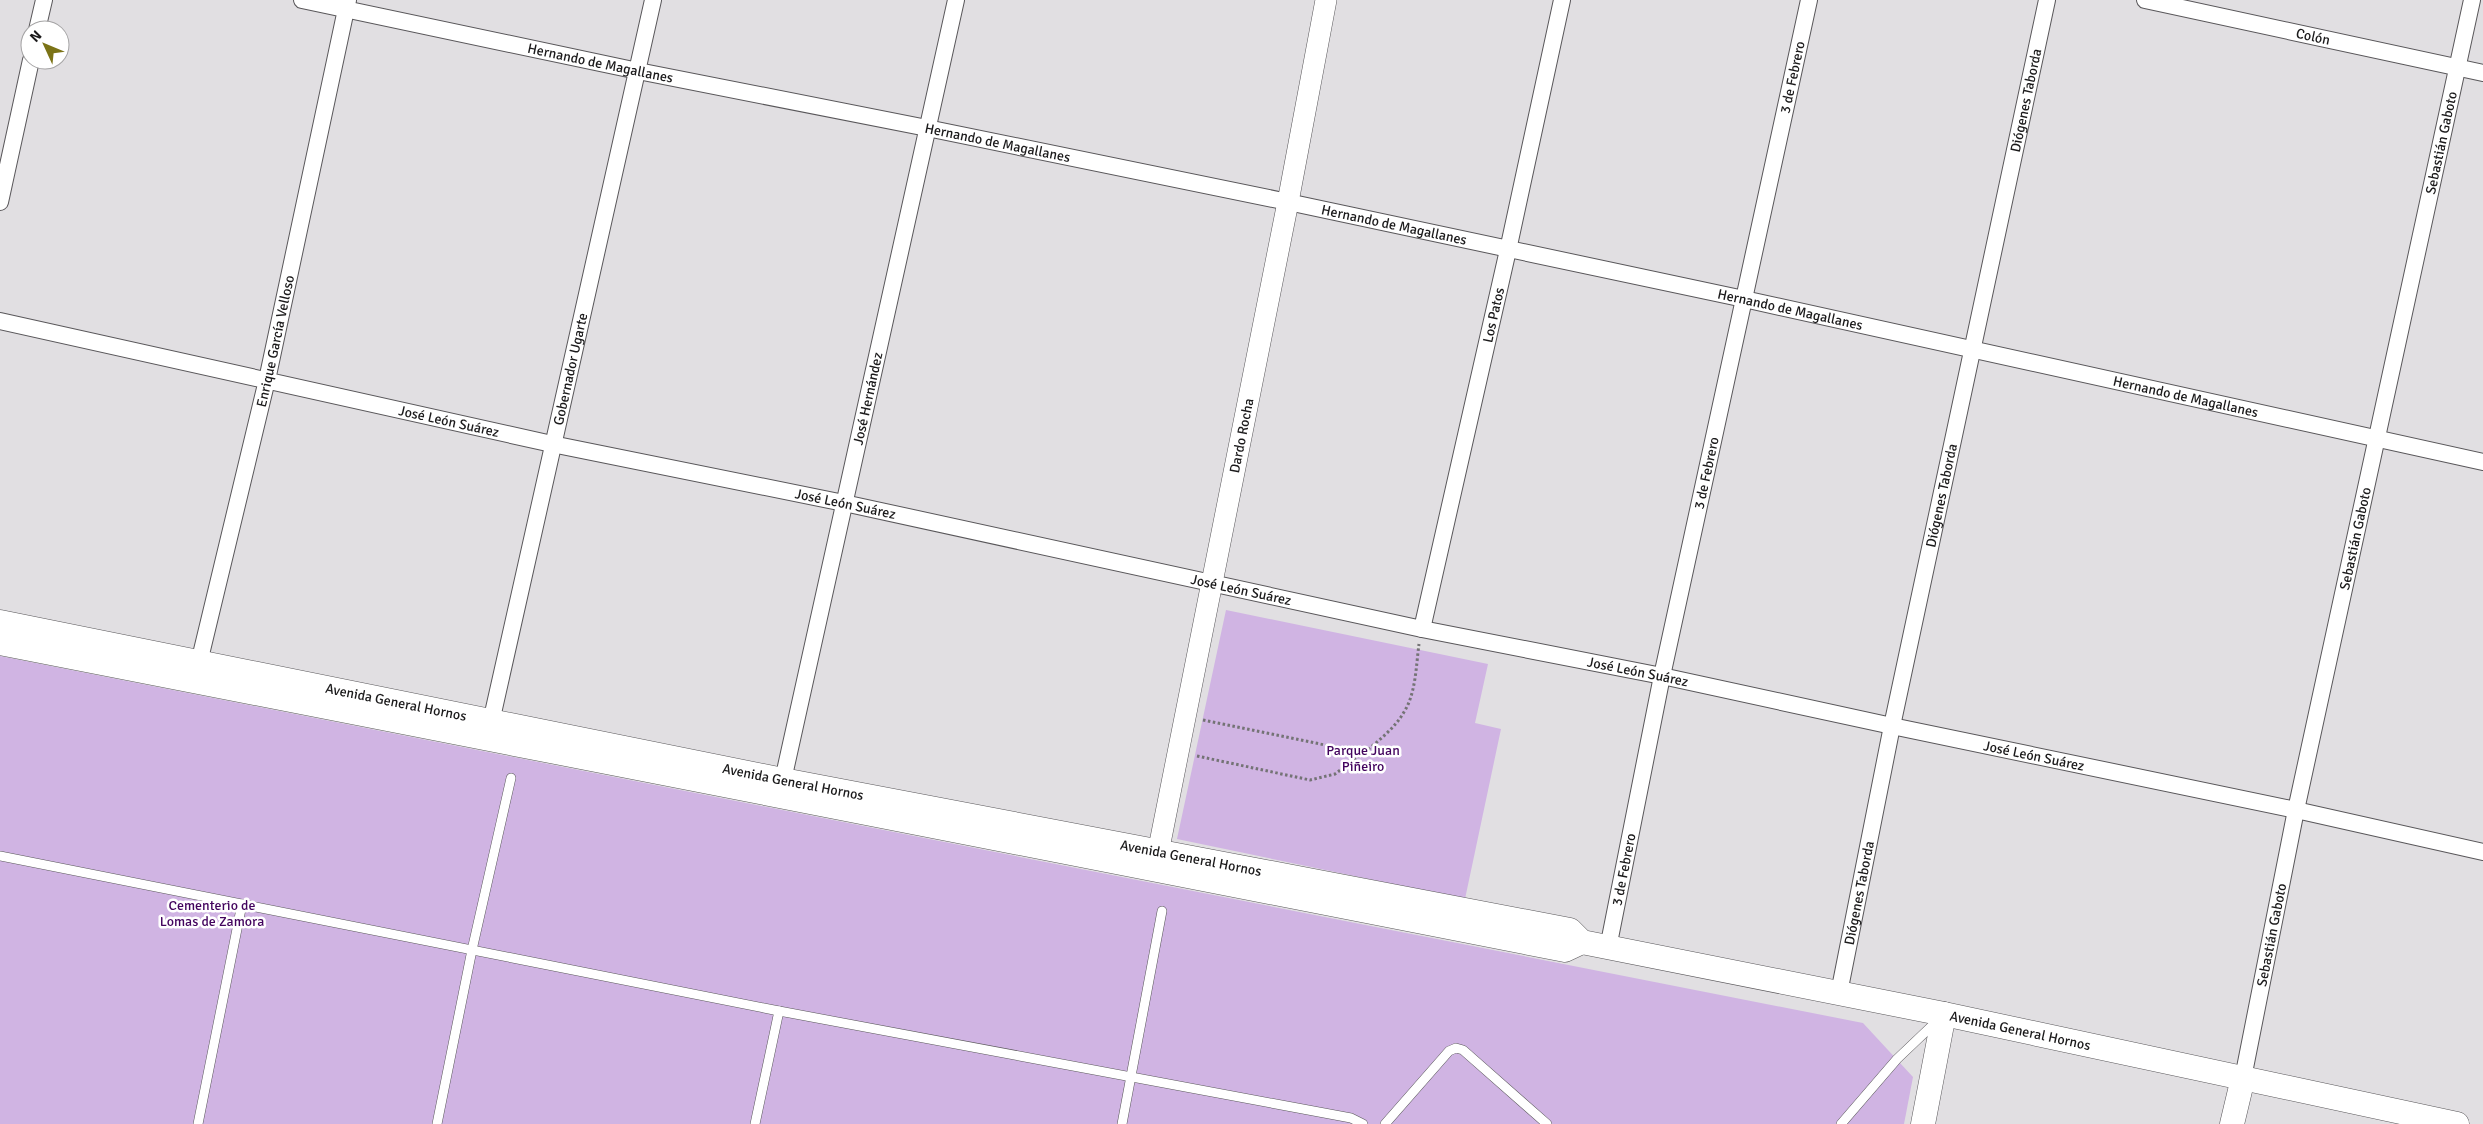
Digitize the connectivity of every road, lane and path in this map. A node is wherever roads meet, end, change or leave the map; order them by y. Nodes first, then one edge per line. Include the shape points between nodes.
1 (44, 0) edge
2 (302, 0) edge
3 (653, 0) edge
4 (956, 0) edge
5 (1326, 0) edge
6 (1562, 0) edge
7 (1809, 0) edge
8 (2047, 0) edge
9 (2145, 0) edge
10 (2472, 0) edge
11 (347, 5) edge
12 (39, 20) edge
13 (2457, 67) junction
14 (29, 70) edge
15 (638, 71) junction
16 (2483, 73) edge
17 (927, 128) junction
18 (0, 202) edge
19 (1288, 202) junction
20 (1508, 250) junction
21 (1744, 299) junction
22 (0, 321) edge
23 (1973, 350) junction
24 (267, 380) junction
25 (2377, 439) junction
26 (552, 444) junction
27 (2483, 462) edge
28 (844, 503) junction
29 (1211, 582) junction
30 (0, 622) edge
31 (1422, 629) junction
32 (0, 642) edge
33 (196, 672) junction
34 (1662, 676) junction
35 (1184, 716) junction
36 (1892, 726) junction
37 (489, 730) junction
38 (1177, 751) junction
39 (1364, 753) junction
40 (511, 778) dead end
41 (782, 788) junction
42 (2296, 810) junction
43 (2483, 852) edge
44 (0, 856) edge
45 (1156, 860) junction
46 (242, 904) junction
47 (1162, 910) dead end
48 (1608, 948) junction
49 (472, 950) junction
50 (1838, 993) junction
51 (779, 1011) junction
52 (1944, 1014) junction
53 (2243, 1078) junction
54 (1131, 1079) junction
55 (198, 1124) edge
56 (437, 1124) edge
57 (755, 1124) edge
58 (1122, 1124) edge
59 (1363, 1124) edge
60 (1385, 1124) edge
61 (1547, 1124) edge
62 (1840, 1124) edge
63 (1923, 1124) edge
64 (2232, 1124) edge
65 (2457, 1124) edge

1 - 12 street
2 - 11 street, Hernando de Magallanes
3 - 15 street, Gobernador Ugarte
4 - 17 street, José Hernández
5 - 19 street, Dardo Rocha
6 - 20 street, Los Patos
7 - 21 street, 3 de Febrero
8 - 23 street, Diógenes Taborda
9 - 13 street, Colón
10 - 13 street, Sebastián Gaboto
11 - 15 street, Hernando de Magallanes
11 - 24 street, Enrique García Velloso
13 - 16 street, Colón
13 - 25 street, Sebastián Gaboto
14 - 18 street
15 - 17 street, Hernando de Magallanes
15 - 26 street, Gobernador Ugarte
17 - 19 street, Hernando de Magallanes
17 - 28 street, José Hernández
19 - 20 street, Hernando de Magallanes
19 - 29 street, Dardo Rocha
20 - 21 street, Hernando de Magallanes
20 - 31 street, Los Patos
21 - 23 street, Hernando de Magallanes
21 - 34 street, 3 de Febrero
22 - 24 street, José León Suárez
23 - 25 street, Hernando de Magallanes
23 - 36 street, Diógenes Taborda
24 - 26 street, José León Suárez
24 - 33 street, Enrique García Velloso
25 - 27 street, Hernando de Magallanes
25 - 42 street, Sebastián Gaboto
26 - 28 street, José León Suárez
26 - 37 street, Gobernador Ugarte
28 - 29 street, José León Suárez
28 - 41 street, José Hernández
29 - 31 street, José León Suárez
29 - 35 street, Dardo Rocha
30 - 33 main road, Avenida General Hornos
31 - 34 street, José León Suárez
31 - 39 path via 1410,697 1404,712
32 - 33 main road, Avenida General Hornos
33 - 37 main road, Avenida General Hornos
34 - 36 street, José León Suárez
34 - 48 street, 3 de Febrero
35 - 38 street, Dardo Rocha
35 - 39 path
36 - 42 street, José León Suárez
36 - 50 street, Diógenes Taborda
37 - 41 main road, Avenida General Hornos
38 - 39 path via 1310,780 1335,774
38 - 45 street, Dardo Rocha
40 - 49 lane
41 - 45 main road, Avenida General Hornos
42 - 43 street, José León Suárez
42 - 53 street, Sebastián Gaboto
44 - 46 lane
45 - 48 main road, Avenida General Hornos via 1570,930 1582,942
46 - 49 lane
46 - 55 lane
47 - 54 lane
48 - 50 main road, Avenida General Hornos
49 - 51 lane
49 - 56 lane
50 - 52 main road, Avenida General Hornos
51 - 54 lane
51 - 57 lane
52 - 53 main road, Avenida General Hornos
52 - 62 lane via 1897,1059
52 - 63 main road
53 - 64 main road
53 - 65 main road, Avenida General Hornos
54 - 58 lane
54 - 59 lane via 1351,1118
60 - 61 lane via 1449,1051 1456,1048 1463,1050

